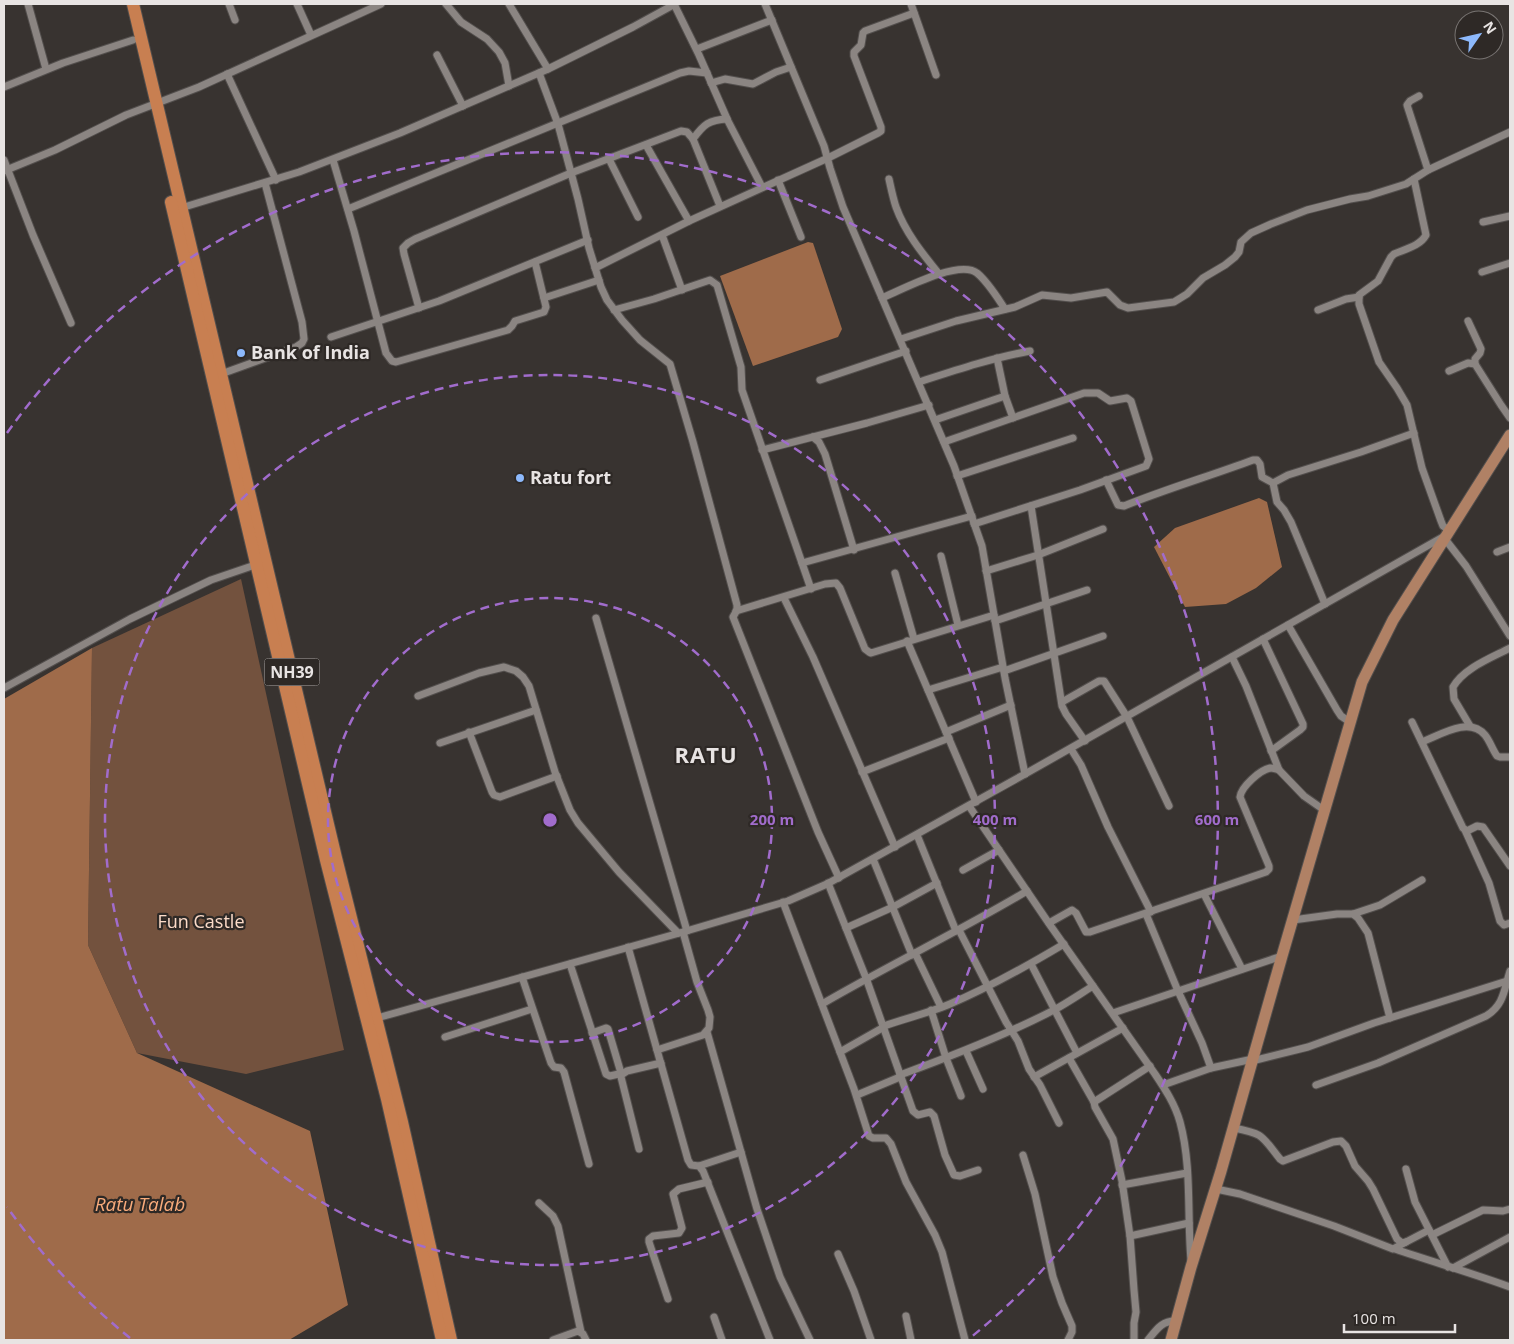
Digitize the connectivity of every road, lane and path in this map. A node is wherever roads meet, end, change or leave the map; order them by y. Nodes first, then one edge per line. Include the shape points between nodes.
1 (28, 4) edge
2 (125, 4) edge
3 (133, 4) edge
4 (229, 4) edge
5 (298, 4) edge
6 (381, 4) edge
7 (446, 4) edge
8 (509, 4) edge
9 (674, 4) edge
10 (765, 4) edge
11 (911, 4) edge
12 (914, 13) junction
13 (235, 20) dead end
14 (772, 20) junction
15 (311, 35) junction
16 (134, 40) junction
17 (697, 49) junction
18 (438, 55) dead end
19 (791, 67) junction
20 (46, 69) junction
21 (548, 69) junction
22 (539, 72) junction
23 (707, 73) junction
24 (226, 74) junction
25 (936, 75) dead end
26 (711, 83) junction
27 (509, 86) junction
28 (4, 87) edge
29 (1419, 96) dead end
30 (153, 105) junction
31 (463, 106) junction
32 (727, 119) junction
33 (558, 122) junction
34 (1510, 132) edge
35 (693, 139) junction
36 (646, 145) junction
37 (828, 158) junction
38 (609, 159) junction
39 (4, 160) edge
40 (333, 160) junction
41 (6, 170) edge
42 (1428, 170) junction
43 (571, 173) junction
44 (1414, 179) junction
45 (276, 180) junction
46 (778, 180) junction
47 (889, 180) dead end
48 (265, 183) junction
49 (762, 187) junction
50 (720, 206) junction
51 (181, 208) junction
52 (348, 208) junction
53 (1510, 216) edge
54 (638, 218) dead end
55 (689, 221) junction
56 (1483, 222) dead end
57 (662, 234) junction
58 (801, 237) dead end
59 (588, 240) junction
60 (536, 262) junction
61 (1510, 264) edge
62 (595, 268) junction
63 (1482, 272) dead end
64 (939, 274) junction
65 (599, 280) junction
66 (682, 290) junction
67 (1359, 297) junction
68 (544, 298) junction
69 (882, 298) junction
70 (419, 308) junction
71 (1005, 309) junction
72 (614, 310) junction
73 (1318, 310) dead end
74 (377, 321) junction
75 (1468, 321) dead end
76 (71, 323) dead end
77 (331, 337) dead end
78 (901, 339) junction
79 (906, 351) junction
80 (1030, 351) dead end
81 (997, 358) junction
82 (1475, 364) junction
83 (1449, 371) dead end
84 (221, 374) junction
85 (820, 380) dead end
86 (919, 382) junction
87 (1005, 396) junction
88 (929, 405) junction
89 (1013, 418) junction
90 (1510, 418) edge
91 (935, 420) junction
92 (1414, 433) junction
93 (1510, 435) edge
94 (813, 437) junction
95 (1073, 438) dead end
96 (944, 442) junction
97 (762, 450) junction
98 (957, 476) junction
99 (1106, 480) junction
100 (1273, 483) junction
101 (1031, 506) junction
102 (972, 516) junction
103 (974, 524) junction
104 (1103, 529) dead end
105 (1448, 535) junction
106 (1510, 547) edge
107 (854, 550) junction
108 (1498, 552) dead end
109 (1038, 555) junction
110 (941, 556) dead end
111 (802, 563) junction
112 (255, 565) junction
113 (986, 571) junction
114 (895, 573) dead end
115 (811, 589) junction
116 (1087, 590) dead end
117 (784, 598) junction
118 (1046, 604) junction
119 (1325, 604) junction
120 (736, 612) junction
121 (596, 618) dead end
122 (995, 618) junction
123 (958, 625) junction
124 (1288, 625) junction
125 (1103, 636) dead end
126 (1510, 636) edge
127 (910, 640) junction
128 (1263, 640) junction
129 (1510, 648) edge
130 (1054, 652) junction
131 (1232, 657) junction
132 (1004, 669) junction
133 (4, 688) edge
134 (928, 690) junction
135 (418, 696) dead end
136 (1062, 702) junction
137 (1011, 705) junction
138 (536, 710) junction
139 (1127, 717) junction
140 (1350, 722) junction
141 (1412, 722) dead end
142 (1470, 726) junction
143 (470, 732) junction
144 (947, 735) junction
145 (1085, 741) junction
146 (440, 742) dead end
147 (1422, 742) junction
148 (1071, 749) junction
149 (1271, 751) junction
150 (1510, 757) edge
151 (1279, 770) junction
152 (862, 772) junction
153 (1026, 774) junction
154 (557, 776) junction
155 (972, 804) junction
156 (1169, 806) dead end
157 (1324, 810) junction
158 (1464, 830) junction
159 (917, 835) junction
160 (895, 847) junction
161 (999, 850) junction
162 (873, 859) junction
163 (1510, 866) edge
164 (963, 870) dead end
165 (839, 878) junction
166 (1422, 880) dead end
167 (937, 883) junction
168 (828, 884) junction
169 (1027, 891) junction
170 (1204, 894) junction
171 (783, 902) junction
172 (893, 907) junction
173 (1148, 913) junction
174 (1353, 914) junction
175 (1293, 920) junction
176 (1510, 922) edge
177 (1049, 923) junction
178 (846, 928) junction
179 (958, 930) junction
180 (683, 932) junction
181 (1064, 944) junction
182 (628, 947) junction
183 (914, 954) junction
184 (1282, 956) junction
185 (570, 964) junction
186 (1031, 964) junction
187 (1242, 969) junction
188 (1510, 971) edge
189 (522, 977) junction
190 (866, 978) junction
191 (1507, 981) junction
192 (1093, 986) junction
193 (989, 987) junction
194 (1178, 991) junction
195 (822, 1004) junction
196 (941, 1007) junction
197 (532, 1009) junction
198 (931, 1010) junction
199 (1055, 1010) junction
200 (1113, 1014) junction
201 (377, 1018) junction
202 (1390, 1018) junction
203 (884, 1027) junction
204 (1123, 1028) junction
205 (1011, 1031) junction
206 (707, 1032) junction
207 (592, 1033) junction
208 (445, 1037) dead end
209 (657, 1050) junction
210 (966, 1051) junction
211 (840, 1052) junction
212 (1077, 1054) junction
213 (946, 1058) junction
214 (1069, 1058) junction
215 (1253, 1060) junction
216 (661, 1062) junction
217 (1150, 1066) junction
218 (1211, 1068) junction
219 (622, 1073) junction
220 (900, 1076) junction
221 (1034, 1076) junction
222 (1163, 1085) junction
223 (1316, 1085) dead end
224 (983, 1089) dead end
225 (857, 1095) junction
226 (961, 1096) dead end
227 (1094, 1102) junction
228 (1058, 1123) dead end
229 (1234, 1128) junction
230 (639, 1149) dead end
231 (741, 1152) junction
232 (1023, 1155) dead end
233 (589, 1164) dead end
234 (698, 1166) junction
235 (1406, 1169) dead end
236 (978, 1170) dead end
237 (1187, 1173) junction
238 (708, 1182) junction
239 (1122, 1185) junction
240 (1216, 1189) junction
241 (539, 1203) dead end
242 (1510, 1209) edge
243 (1189, 1223) junction
244 (1430, 1233) junction
245 (1130, 1236) junction
246 (1510, 1237) edge
247 (1406, 1242) junction
248 (1395, 1249) junction
249 (838, 1254) dead end
250 (1191, 1267) junction
251 (1450, 1268) junction
252 (1510, 1287) edge
253 (668, 1298) dead end
254 (906, 1316) dead end
255 (714, 1317) dead end
256 (1177, 1321) junction
257 (581, 1332) junction
258 (442, 1340) edge
259 (451, 1340) edge
260 (553, 1340) edge
261 (586, 1340) edge
262 (722, 1340) edge
263 (770, 1340) edge
264 (810, 1340) edge
265 (871, 1340) edge
266 (910, 1340) edge
267 (965, 1340) edge
268 (1068, 1340) edge
269 (1134, 1340) edge
270 (1148, 1340) edge
271 (1171, 1340) edge

1 - 20 street
2 - 16 highway, NH39
3 - 30 highway, NH39
4 - 13 street
5 - 15 street
6 - 15 street
7 - 27 street via 460,22 487,39 499,52 505,62
8 - 21 street
9 - 17 street
9 - 21 street
10 - 14 street
11 - 12 street
12 - 25 street
12 - 37 street via 863,33 863,42 854,56 881,130
14 - 17 street
14 - 19 street
15 - 24 street
16 - 20 street
16 - 30 highway, NH39
17 - 23 street
18 - 31 street
19 - 26 street via 753,84 725,79
19 - 37 street
20 - 28 street
21 - 22 street
22 - 27 street
22 - 33 street
23 - 26 street
23 - 33 street via 689,71
24 - 30 street
24 - 45 street
26 - 32 street
27 - 31 street
29 - 42 street via 1407,105
30 - 41 street
30 - 51 highway, NH39
30 - 112 highway, NH39
31 - 40 street
32 - 35 street via 708,122
32 - 49 street
33 - 43 street
33 - 52 street
34 - 42 street
35 - 36 street via 681,131
35 - 50 street
36 - 38 street
36 - 55 street
37 - 46 street
37 - 69 street via 843,207
38 - 43 street
38 - 54 street
39 - 41 street
40 - 45 street
40 - 52 street
41 - 76 street
42 - 44 street
43 - 59 street
43 - 70 street via 405,246 404,254
44 - 67 street via 1426,235 1422,241 1391,257 1382,276
44 - 71 street via 1364,198 1350,198 1307,210 1251,233 1241,242 1235,257 1174,302 1128,308 1103,292 1071,298 1042,295
45 - 48 street
46 - 49 street
46 - 58 street
47 - 64 street via 909,234
48 - 51 street
48 - 84 street via 304,339 296,347
49 - 50 street
50 - 55 street
51 - 84 highway, NH39
52 - 74 street
53 - 56 street
55 - 57 street
57 - 62 street
57 - 66 street
59 - 60 street
59 - 62 street
60 - 68 street
60 - 70 street
61 - 63 street
62 - 65 street
64 - 69 street
64 - 71 street via 962,269 976,272
65 - 68 street
65 - 72 street
66 - 72 street
66 - 97 street via 710,280 716,285 741,367 742,390
67 - 73 street
67 - 92 street via 1379,362 1407,405
68 - 74 street via 544,312 514,321 508,330 396,362 386,353
69 - 78 street
70 - 74 street
71 - 78 street
72 - 120 street via 640,340 670,364 738,608
74 - 77 street
75 - 82 street via 1481,349
78 - 79 street
79 - 85 street
79 - 86 street
80 - 81 street
81 - 86 street
81 - 87 street
82 - 83 street via 1468,363
82 - 90 street
84 - 201 highway, NH39
86 - 88 street
87 - 89 street
87 - 91 street
88 - 91 street
88 - 94 street
89 - 96 street
89 - 99 street via 1084,392 1098,393 1110,401 1128,398 1149,462 1144,468
91 - 96 street
92 - 100 street via 1288,475
92 - 105 street via 1422,468
93 - 105 main road
94 - 97 street
94 - 107 street via 825,454
95 - 98 street
96 - 98 street
97 - 111 street
98 - 102 street
99 - 100 street via 1121,506 1253,460 1260,464 1262,477
99 - 101 street
100 - 119 street via 1277,502 1291,522
101 - 103 street
101 - 109 street
102 - 103 street
102 - 107 street
103 - 113 street
104 - 109 street
105 - 119 street
105 - 126 street
105 - 140 main road via 1393,620 1374,656
106 - 108 street
107 - 111 street
109 - 113 street
109 - 118 street
110 - 123 street
111 - 115 street
112 - 133 street via 212,580 130,619
112 - 258 highway, NH39
113 - 122 street
114 - 127 street
115 - 117 street
115 - 127 street via 833,583 838,585 869,652
116 - 118 street
117 - 120 street
117 - 152 street
118 - 122 street
118 - 130 street
119 - 124 street
120 - 165 street via 733,618
121 - 180 street
122 - 123 street
122 - 132 street
123 - 127 street
124 - 128 street
124 - 140 street via 1337,710
125 - 130 street
127 - 134 street
128 - 131 street
128 - 149 street via 1303,724 1300,730
129 - 142 street via 1471,669 1453,687 1454,699
130 - 132 street
130 - 136 street
131 - 139 street
131 - 149 street
132 - 134 street
132 - 137 street
134 - 144 street
135 - 138 street via 479,672 504,667 523,677
136 - 139 street via 1102,680
136 - 145 street via 1066,714
137 - 144 street
137 - 153 street
138 - 143 street
138 - 154 street
139 - 145 street
139 - 156 street
140 - 157 main road
141 - 147 street
142 - 147 street
142 - 150 street via 1483,733 1497,756
143 - 146 street
143 - 154 street via 494,795 500,797
144 - 152 street
144 - 155 street
145 - 148 street
147 - 158 street
148 - 153 street
148 - 173 street
149 - 151 street
151 - 157 street via 1304,796
151 - 170 street via 1273,768 1262,772 1244,786 1240,797 1269,869
152 - 160 street
153 - 155 street
154 - 180 street via 578,823 619,872
155 - 159 street
155 - 161 street
157 - 175 main road
158 - 163 street via 1483,827
158 - 176 street via 1489,883 1500,921 1504,924
159 - 160 street
159 - 167 street
160 - 162 street
161 - 164 street
161 - 169 street
162 - 165 street
162 - 172 street
165 - 168 street
166 - 174 street via 1380,904
167 - 172 street
167 - 179 street
168 - 171 street
168 - 178 street
169 - 177 street
169 - 179 street
170 - 173 street
170 - 187 street
171 - 180 street
171 - 195 street
172 - 178 street
172 - 183 street
173 - 177 street via 1088,932 1072,910
173 - 194 street
174 - 175 street
174 - 202 street via 1368,933
175 - 184 main road
177 - 181 street
178 - 190 street
179 - 183 street
179 - 193 street
180 - 182 street
180 - 206 street via 710,1017
181 - 186 street
181 - 192 street
182 - 185 street
182 - 209 street
183 - 190 street
183 - 196 street
184 - 187 street
184 - 215 main road
185 - 189 street
185 - 207 street
186 - 193 street
186 - 199 street
187 - 194 street
188 - 191 street
189 - 197 street
189 - 201 street
190 - 195 street
190 - 203 street
191 - 202 street
191 - 223 street via 1500,1004 1486,1016
192 - 199 street
192 - 200 street
193 - 196 street
193 - 205 street
194 - 200 street
194 - 218 street
195 - 211 street
196 - 198 street
197 - 208 street
197 - 233 street via 551,1063 564,1072
198 - 203 street
198 - 213 street
199 - 205 street
199 - 212 street
200 - 204 street
201 - 259 highway, NH39
202 - 215 street via 1308,1047
203 - 211 street
203 - 220 street
204 - 212 street
204 - 217 street
205 - 210 street
205 - 221 street
206 - 209 street
206 - 231 street
207 - 219 street via 606,1074
207 - 219 street via 608,1029
209 - 216 street
210 - 213 street
210 - 224 street
211 - 225 street
212 - 214 street
213 - 220 street
213 - 226 street
214 - 221 street
214 - 227 street
215 - 218 street
215 - 229 main road
216 - 219 street
216 - 234 street via 688,1160 692,1166
217 - 222 street
217 - 227 street
218 - 222 street
219 - 230 street via 621,1081
220 - 225 street
220 - 236 street via 915,1113 930,1112 934,1116 954,1175
221 - 228 street
222 - 237 street via 1180,1122
225 - 267 street via 869,1136 886,1138 891,1144 906,1182 935,1235 946,1263
227 - 239 street via 1113,1139
229 - 240 main road
229 - 247 street via 1260,1135 1283,1162 1341,1141 1373,1190 1397,1239
231 - 234 street
231 - 264 street via 780,1277
232 - 268 street via 1053,1277 1072,1326
234 - 238 street
235 - 244 street via 1410,1189
237 - 239 street
237 - 243 street
238 - 253 street via 675,1191 673,1197 681,1230 649,1239
238 - 263 street
239 - 245 street
240 - 248 street via 1240,1194
240 - 250 main road
241 - 257 street via 553,1216 558,1226
242 - 244 street via 1483,1210
243 - 245 street
243 - 250 street
244 - 247 street
244 - 251 street
245 - 269 street via 1136,1312
246 - 251 street
247 - 248 street
248 - 251 street
249 - 265 street
250 - 256 main road
251 - 252 street
254 - 266 street
255 - 262 street
256 - 270 street via 1162,1324
256 - 271 main road
257 - 260 street
257 - 261 street

